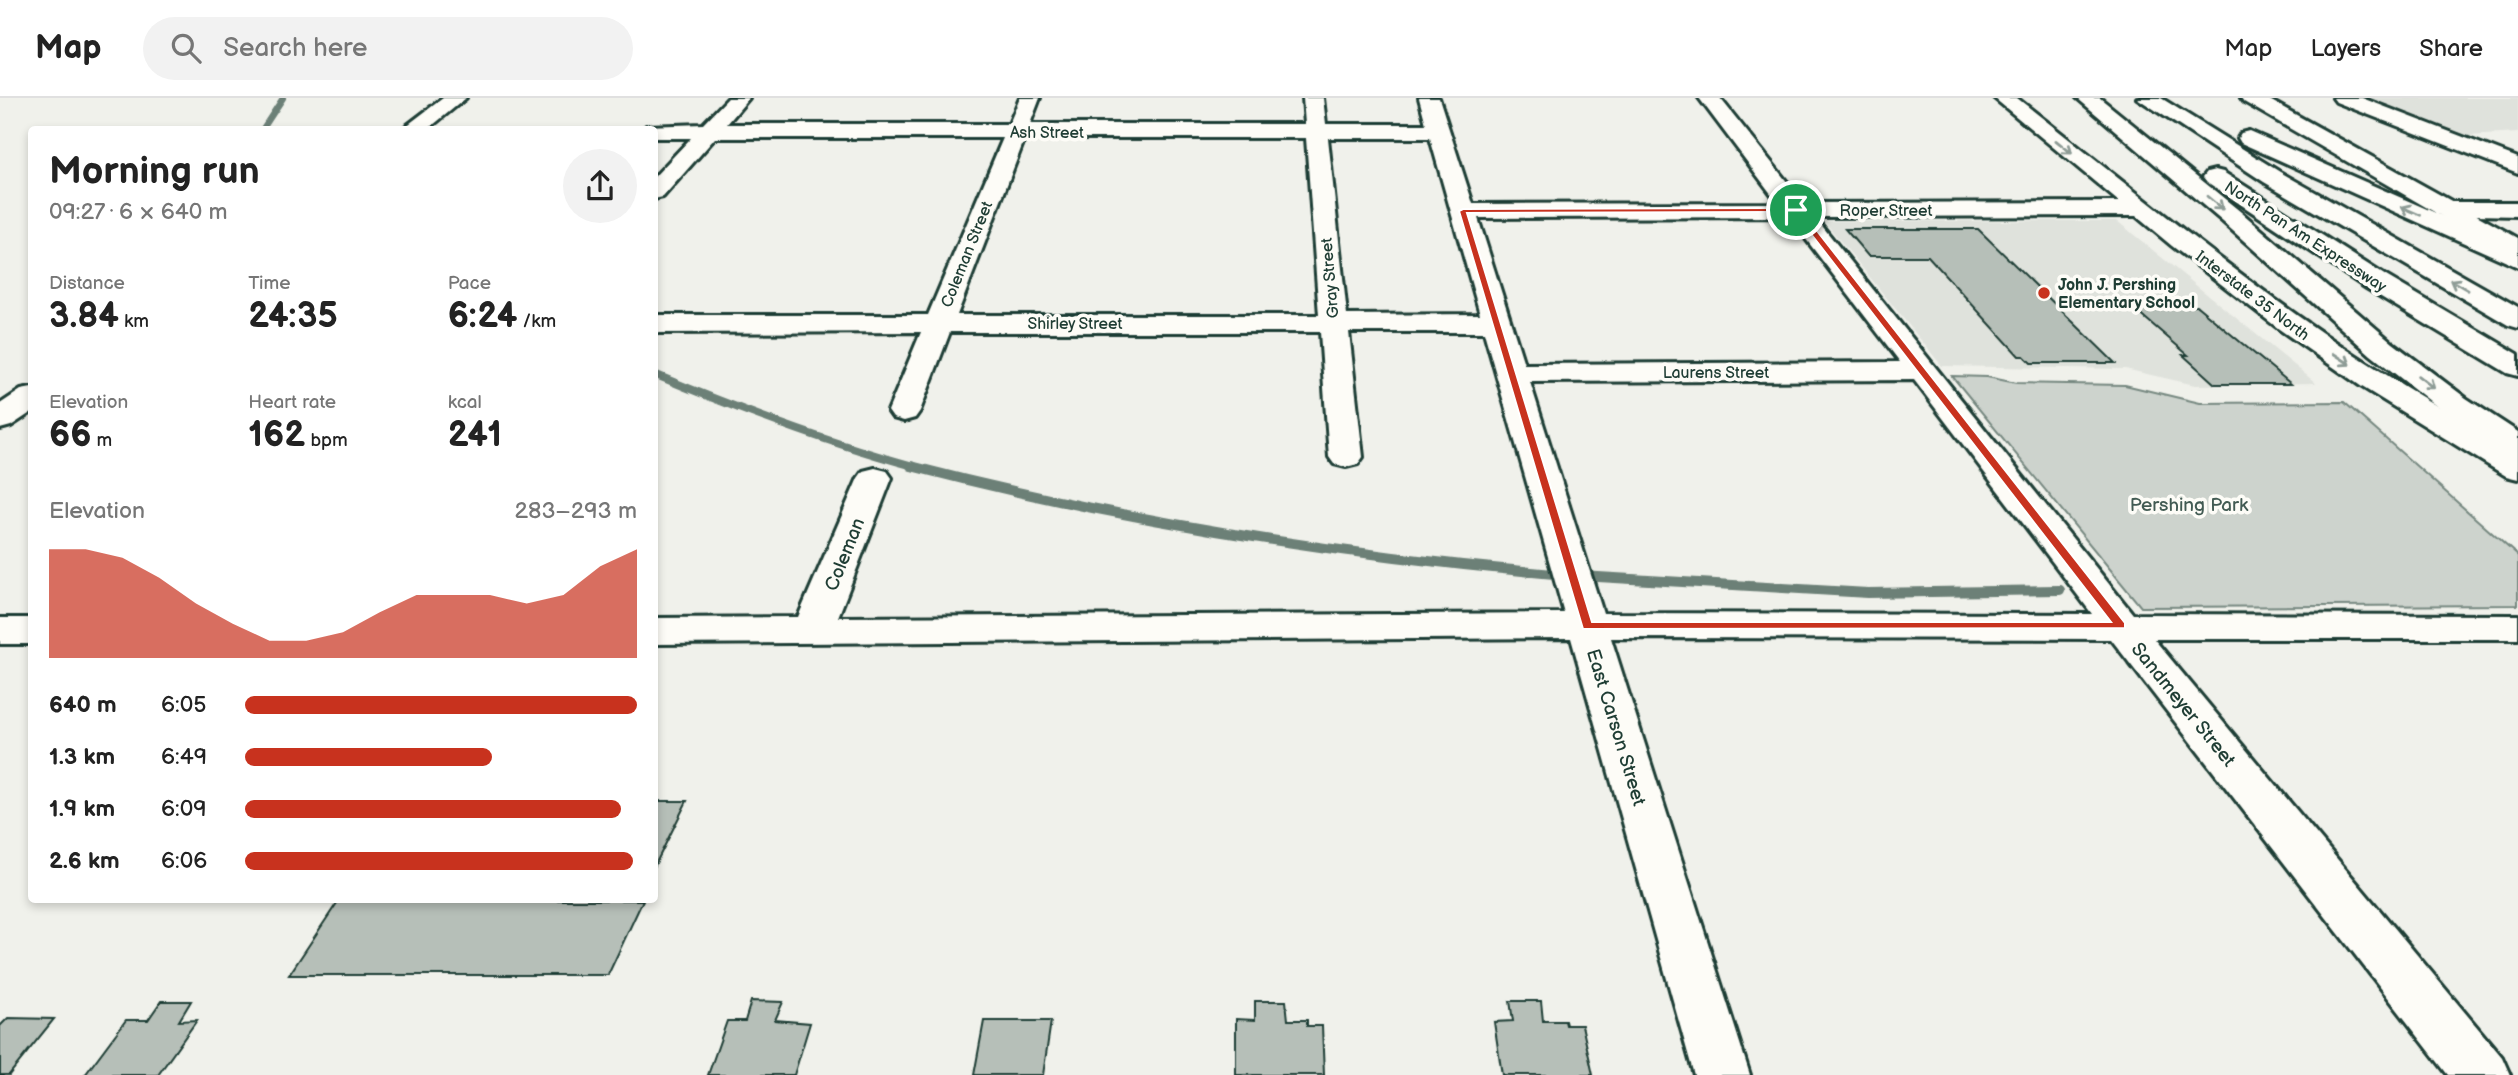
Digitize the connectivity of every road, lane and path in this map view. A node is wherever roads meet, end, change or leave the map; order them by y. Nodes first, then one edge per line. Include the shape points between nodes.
1 (456, 98) edge
2 (739, 98) edge
3 (1030, 98) edge
4 (1313, 98) edge
5 (1429, 98) edge
6 (1709, 98) edge
7 (2004, 98) edge
8 (2087, 98) edge
9 (2098, 98) edge
10 (2147, 98) edge
11 (2168, 98) edge
12 (2343, 98) edge
13 (2252, 99) edge
14 (418, 126) edge
15 (658, 131) edge
16 (709, 131) junction
17 (1316, 131) junction
18 (1439, 131) junction
19 (1015, 132) junction
20 (2518, 166) edge
21 (658, 188) edge
22 (2140, 209) junction
23 (2445, 209) junction
24 (2518, 209) edge
25 (1796, 210) junction
26 (1463, 211) junction
27 (2518, 249) edge
28 (2518, 259) edge
29 (2518, 318) edge
30 (1333, 323) junction
31 (1496, 323) junction
32 (658, 324) edge
33 (938, 324) junction
34 (2518, 368) edge
35 (1923, 371) junction
36 (1510, 373) junction
37 (28, 400) edge
38 (904, 411) dead end
39 (0, 419) edge
40 (2518, 447) edge
41 (1346, 457) dead end
42 (2518, 469) edge
43 (875, 478) dead end
44 (1577, 594) junction
45 (2120, 625) junction
46 (2518, 626) edge
47 (813, 630) junction
48 (0, 631) edge
49 (28, 631) edge
50 (658, 631) edge
51 (1722, 1075) edge
52 (2482, 1075) edge

1 - 14 main road
2 - 16 main road
3 - 19 main road, Coleman Street
4 - 17 main road, Gray Street
5 - 18 main road, East Carson Street
6 - 25 main road, Sandmeyer Street
7 -> 22 main road, Interstate 35 North
8 -> 40 main road via 2382,349
9 - 34 main road, North Pan Am Expressway via 2376,282
29 -> 10 main road, North Pan Am Expressway via 2283,183
28 -> 11 main road
12 - 20 main road
13 - 23 main road
15 - 16 main road, Ash Street
16 - 19 main road, Ash Street
16 - 21 main road
17 - 18 main road, Ash Street
17 - 19 main road, Ash Street
17 - 30 main road, Gray Street
18 - 26 main road, East Carson Street
19 - 33 main road, Coleman Street
22 - 25 main road, Roper Street
22 -> 42 main road, Interstate 35 North via 2325,349
23 - 24 main road
23 - 27 main road
25 - 26 main road, Roper Street
25 - 35 main road, Sandmeyer Street
26 - 31 main road, East Carson Street
30 - 31 main road, Shirley Street
30 - 33 main road, Shirley Street
30 - 41 main road, Gray Street
31 - 36 main road, East Carson Street
32 - 33 main road, Shirley Street
33 - 38 main road, Coleman Street
35 - 36 main road, Laurens Street
35 - 45 main road, Sandmeyer Street
36 - 44 main road, East Carson Street
37 - 39 main road
43 - 47 main road, Coleman
44 - 45 main road
44 - 47 main road
44 - 51 main road, East Carson Street
45 - 46 main road
45 - 52 main road, Sandmeyer Street
47 - 50 main road
48 - 49 main road

